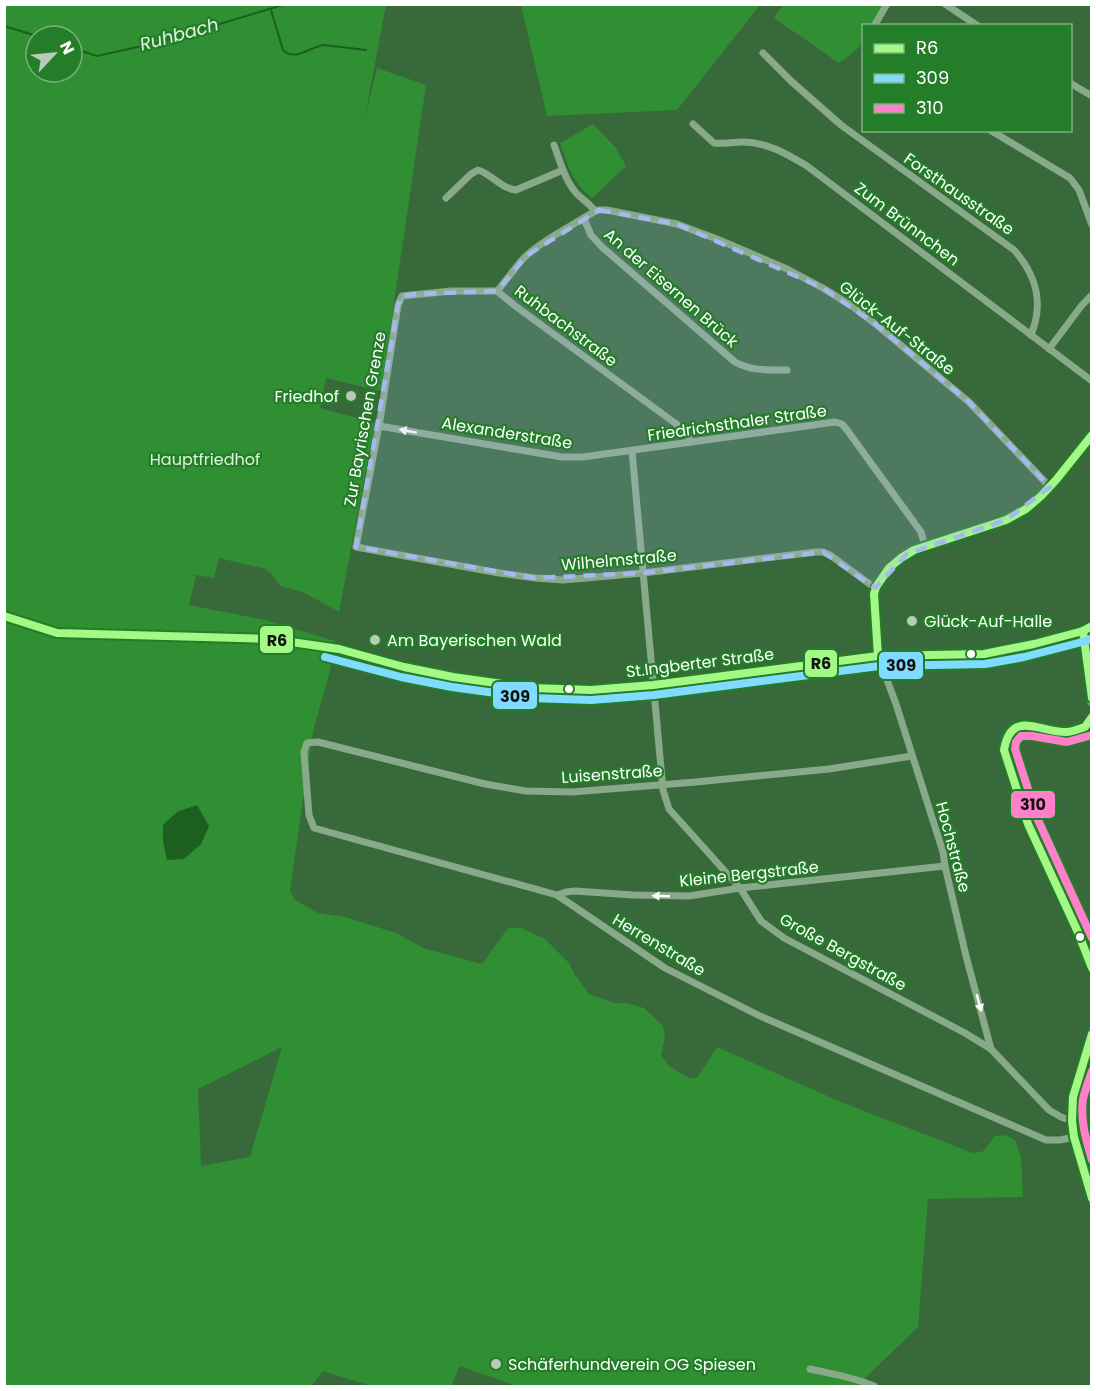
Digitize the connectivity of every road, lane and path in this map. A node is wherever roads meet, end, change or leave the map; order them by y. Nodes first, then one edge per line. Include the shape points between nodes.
1 (887, 4) edge
2 (945, 4) edge
3 (875, 24) edge
4 (975, 24) edge
5 (763, 53) dead end
6 (1072, 84) edge
7 (1092, 96) edge
8 (693, 124) dead end
9 (993, 132) edge
10 (554, 145) dead end
11 (563, 170) junction
12 (446, 198) dead end
13 (595, 212) junction
14 (584, 219) junction
15 (1092, 225) edge
16 (497, 291) junction
17 (1092, 295) edge
18 (402, 296) joint
19 (1031, 335) junction
20 (1049, 349) junction
21 (787, 370) dead end
22 (1092, 381) edge
23 (379, 426) junction
24 (1092, 434) edge
25 (691, 442) junction
26 (632, 451) junction
27 (1050, 487) junction
28 (926, 546) junction
29 (356, 547) joint
30 (643, 573) junction
31 (875, 588) junction
32 (4, 616) edge
33 (1087, 629) edge
34 (878, 656) junction
35 (653, 685) junction
36 (1092, 702) edge
37 (1092, 716) edge
38 (1085, 727) junction
39 (1092, 738) edge
40 (318, 742) joint
41 (912, 756) junction
42 (663, 784) junction
43 (945, 866) junction
44 (740, 888) junction
45 (557, 895) junction
46 (1092, 969) edge
47 (1092, 1032) edge
48 (991, 1049) junction
49 (1072, 1121) junction
50 (1074, 1137) junction
51 (1092, 1200) edge
52 (810, 1370) dead end
53 (874, 1386) edge

1 - 3 street
2 - 4 street
5 - 19 street, Forsthausstraße via 841,125 1014,250 1030,271 1037,296 1038,310
6 - 7 street
8 - 19 street, Zum Brünnchen via 714,143 741,142 783,151
9 - 15 street via 1070,178 1079,190
10 - 11 street
11 - 12 street via 516,190 498,184 478,170
11 - 13 street
13 - 14 street, An der Eisernen Brück
13 - 27 street, Glück-Auf-Straße via 607,210 677,224 823,288 878,326 969,402
14 - 16 street, An der Eisernen Brück via 526,256
14 - 21 street, An der Eisernen Brück via 602,247 735,362 752,369
16 - 18 street, Ruhbachstraße
16 - 25 street, Ruhbachstraße via 679,426
17 - 20 street
18 - 23 street, Zur Bayrischen Grenze
19 - 20 street, Zum Brünnchen
20 - 22 street, Zum Brünnchen
26 -> 23 street, Alexanderstraße via 562,457
23 - 29 street, Zur Bayrischen Grenze
24 - 27 street
25 - 26 street, Friedrichsthaler Straße
25 - 28 street, Friedrichsthaler Straße via 827,422 842,424 921,532
26 - 30 street, Große Bergstraße
27 - 28 street via 1006,520
28 - 31 street via 900,559
29 - 30 street, Wilhelmstraße via 535,578 563,580
30 - 31 street, Wilhelmstraße via 823,552
30 - 35 street, Große Bergstraße
31 - 34 street, Hochstraße
32 - 35 main road, St.Ingberter Straße via 57,633 270,639 312,644 430,673 532,688 591,690
33 - 34 main road, St.Ingberter Straße via 991,653
33 - 36 main road
34 - 35 main road, St.Ingberter Straße
34 - 41 street, Hochstraße
35 - 42 street, Große Bergstraße
37 - 38 main road
38 - 39 street
38 - 46 main road via 1067,732 1019,726 1006,738 1004,750 1028,825
40 - 42 street, Luisenstraße via 526,791 572,792
40 - 45 street, Herrenstraße via 307,743 304,752 309,815 314,828
41 - 42 street, Luisenstraße via 829,769
41 - 43 street, Hochstraße
42 - 44 street, Große Bergstraße via 669,808
43 - 44 street, Kleine Bergstraße
43 -> 48 street, Hochstraße
44 -> 45 street, Kleine Bergstraße via 688,896 575,891
44 - 48 street, Große Bergstraße via 761,921 784,938
45 - 50 street, Herrenstraße via 664,968 760,1016 1046,1140
47 - 49 main road via 1073,1097
48 - 49 street, Große Bergstraße via 1048,1110
49 - 50 main road
50 - 51 main road
52 - 53 street

